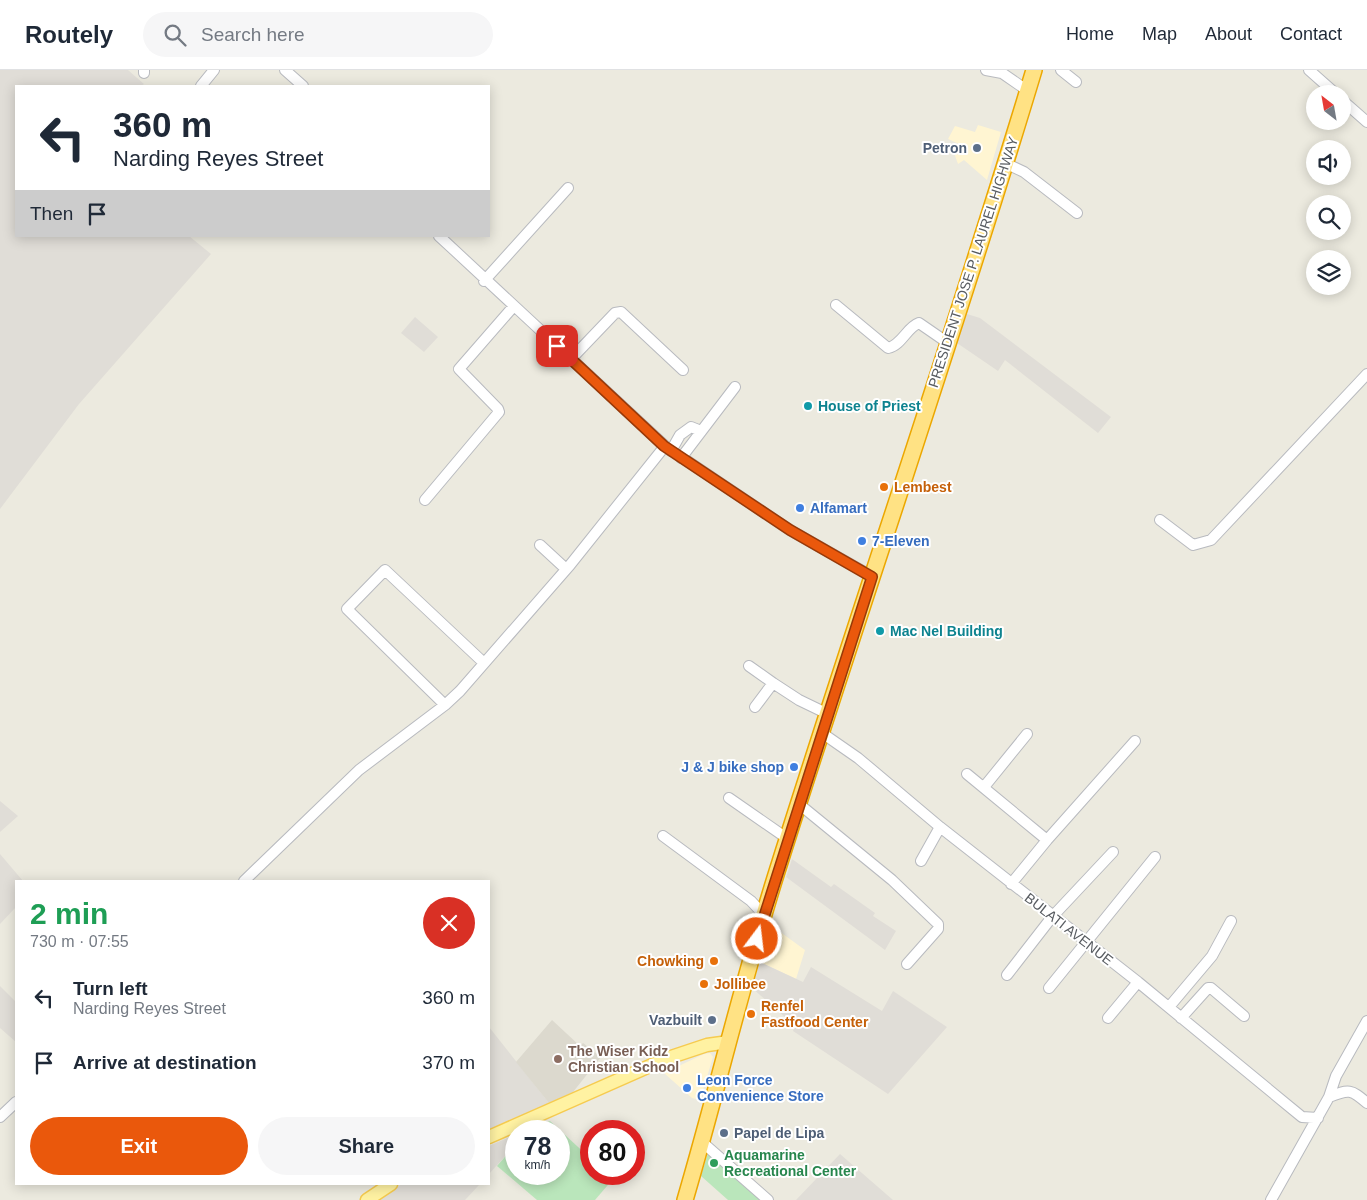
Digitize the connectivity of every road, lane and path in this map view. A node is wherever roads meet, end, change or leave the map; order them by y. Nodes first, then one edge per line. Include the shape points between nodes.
1 (214, 70) edge
2 (285, 70) edge
3 (986, 70) edge
4 (1006, 70) edge
5 (1034, 70) edge
6 (1060, 70) edge
7 (1309, 70) edge
8 (1076, 82) dead end
9 (202, 85) edge
10 (299, 85) edge
11 (1326, 85) edge
12 (1028, 89) junction
13 (1351, 108) edge
14 (1367, 122) edge
15 (1005, 163) junction
16 (568, 188) dead end
17 (1077, 213) dead end
18 (440, 237) edge
19 (484, 281) junction
20 (836, 305) dead end
21 (513, 307) junction
22 (948, 343) junction
23 (571, 359) junction
24 (683, 370) dead end
25 (1367, 374) edge
26 (735, 387) dead end
27 (701, 431) junction
28 (668, 448) junction
29 (681, 458) junction
30 (425, 500) dead end
31 (1160, 520) dead end
32 (540, 545) dead end
33 (566, 569) junction
34 (872, 577) junction
35 (484, 663) junction
36 (749, 666) dead end
37 (773, 683) junction
38 (445, 705) junction
39 (755, 707) dead end
40 (828, 714) junction
41 (822, 733) junction
42 (1027, 734) dead end
43 (1135, 741) dead end
44 (967, 774) dead end
45 (984, 787) junction
46 (730, 798) dead end
47 (799, 804) junction
48 (940, 827) junction
49 (663, 836) dead end
50 (788, 839) junction
51 (1047, 840) junction
52 (1113, 852) dead end
53 (1155, 857) dead end
54 (921, 861) dead end
55 (245, 880) edge
56 (1011, 884) junction
57 (764, 914) junction
58 (1052, 917) junction
59 (1232, 921) dead end
60 (1085, 942) junction
61 (908, 964) dead end
62 (1007, 975) dead end
63 (1138, 982) junction
64 (1049, 988) dead end
65 (1169, 1007) junction
66 (1244, 1016) dead end
67 (1108, 1018) dead end
68 (1181, 1018) junction
69 (1367, 1021) edge
70 (728, 1042) junction
71 (1329, 1096) junction
72 (15, 1103) edge
73 (1367, 1103) edge
74 (0, 1117) edge
75 (1318, 1118) junction
76 (490, 1136) edge
77 (702, 1142) junction
78 (390, 1185) edge
79 (367, 1200) edge
80 (685, 1200) edge
81 (768, 1200) edge
82 (1271, 1200) edge

1 - 9 street
2 - 10 street
3 - 12 street via 1002,72
4 - 12 street
5 - 12 highway, PRESIDENT JOSE P. LAUREL HIGHWAY
6 - 8 street
7 - 11 street
12 - 15 highway, PRESIDENT JOSE P. LAUREL HIGHWAY
13 - 14 street
15 - 17 street via 1024,172
15 - 22 highway, PRESIDENT JOSE P. LAUREL HIGHWAY
16 - 19 street
18 - 19 street
19 - 21 street
20 - 22 street via 888,348 920,323
21 - 23 street
21 - 30 street via 459,369 499,412
22 - 34 highway, PRESIDENT JOSE P. LAUREL HIGHWAY
23 - 24 street via 615,313 621,312
23 - 28 street
25 - 31 street via 1211,540 1193,545
26 - 27 street
27 - 28 street via 691,427 685,430
27 - 29 street
28 - 29 street
28 - 33 street
29 - 34 street via 790,530
32 - 33 street
33 - 35 street
34 - 40 highway, PRESIDENT JOSE P. LAUREL HIGHWAY
35 - 38 street
35 - 38 street via 385,570 347,609
36 - 37 street
37 - 39 street
37 - 40 street
38 - 55 street via 359,770
40 - 41 highway, PRESIDENT JOSE P. LAUREL HIGHWAY
41 - 47 highway, PRESIDENT JOSE P. LAUREL HIGHWAY
41 - 48 street, BULATI AVENUE via 858,758
42 - 45 street
43 - 51 street
44 - 45 street
45 - 51 street
46 - 50 street
47 - 50 highway, PRESIDENT JOSE P. LAUREL HIGHWAY
47 - 61 street via 892,880 938,924 938,929
48 - 54 street
48 - 56 street, BULATI AVENUE
49 - 57 street
50 - 57 highway, PRESIDENT JOSE P. LAUREL HIGHWAY
51 - 56 street
52 - 58 street
53 - 60 street
56 - 58 street, BULATI AVENUE
57 - 70 highway, PRESIDENT JOSE P. LAUREL HIGHWAY
58 - 60 street, BULATI AVENUE
58 - 62 street
59 - 65 street via 1212,956
60 - 63 street, BULATI AVENUE
60 - 64 street
63 - 65 street, BULATI AVENUE
63 - 67 street
65 - 68 street, BULATI AVENUE
66 - 68 street via 1208,988
68 - 75 street, BULATI AVENUE via 1302,1117
69 - 71 street via 1336,1076
70 - 76 main road via 706,1045 668,1058
70 - 77 highway, PRESIDENT JOSE P. LAUREL HIGHWAY
71 - 73 street via 1346,1090 1354,1092
71 - 75 street
72 - 74 street
75 - 82 street
77 - 80 highway, PRESIDENT JOSE P. LAUREL HIGHWAY
77 - 81 street
78 - 79 main road

